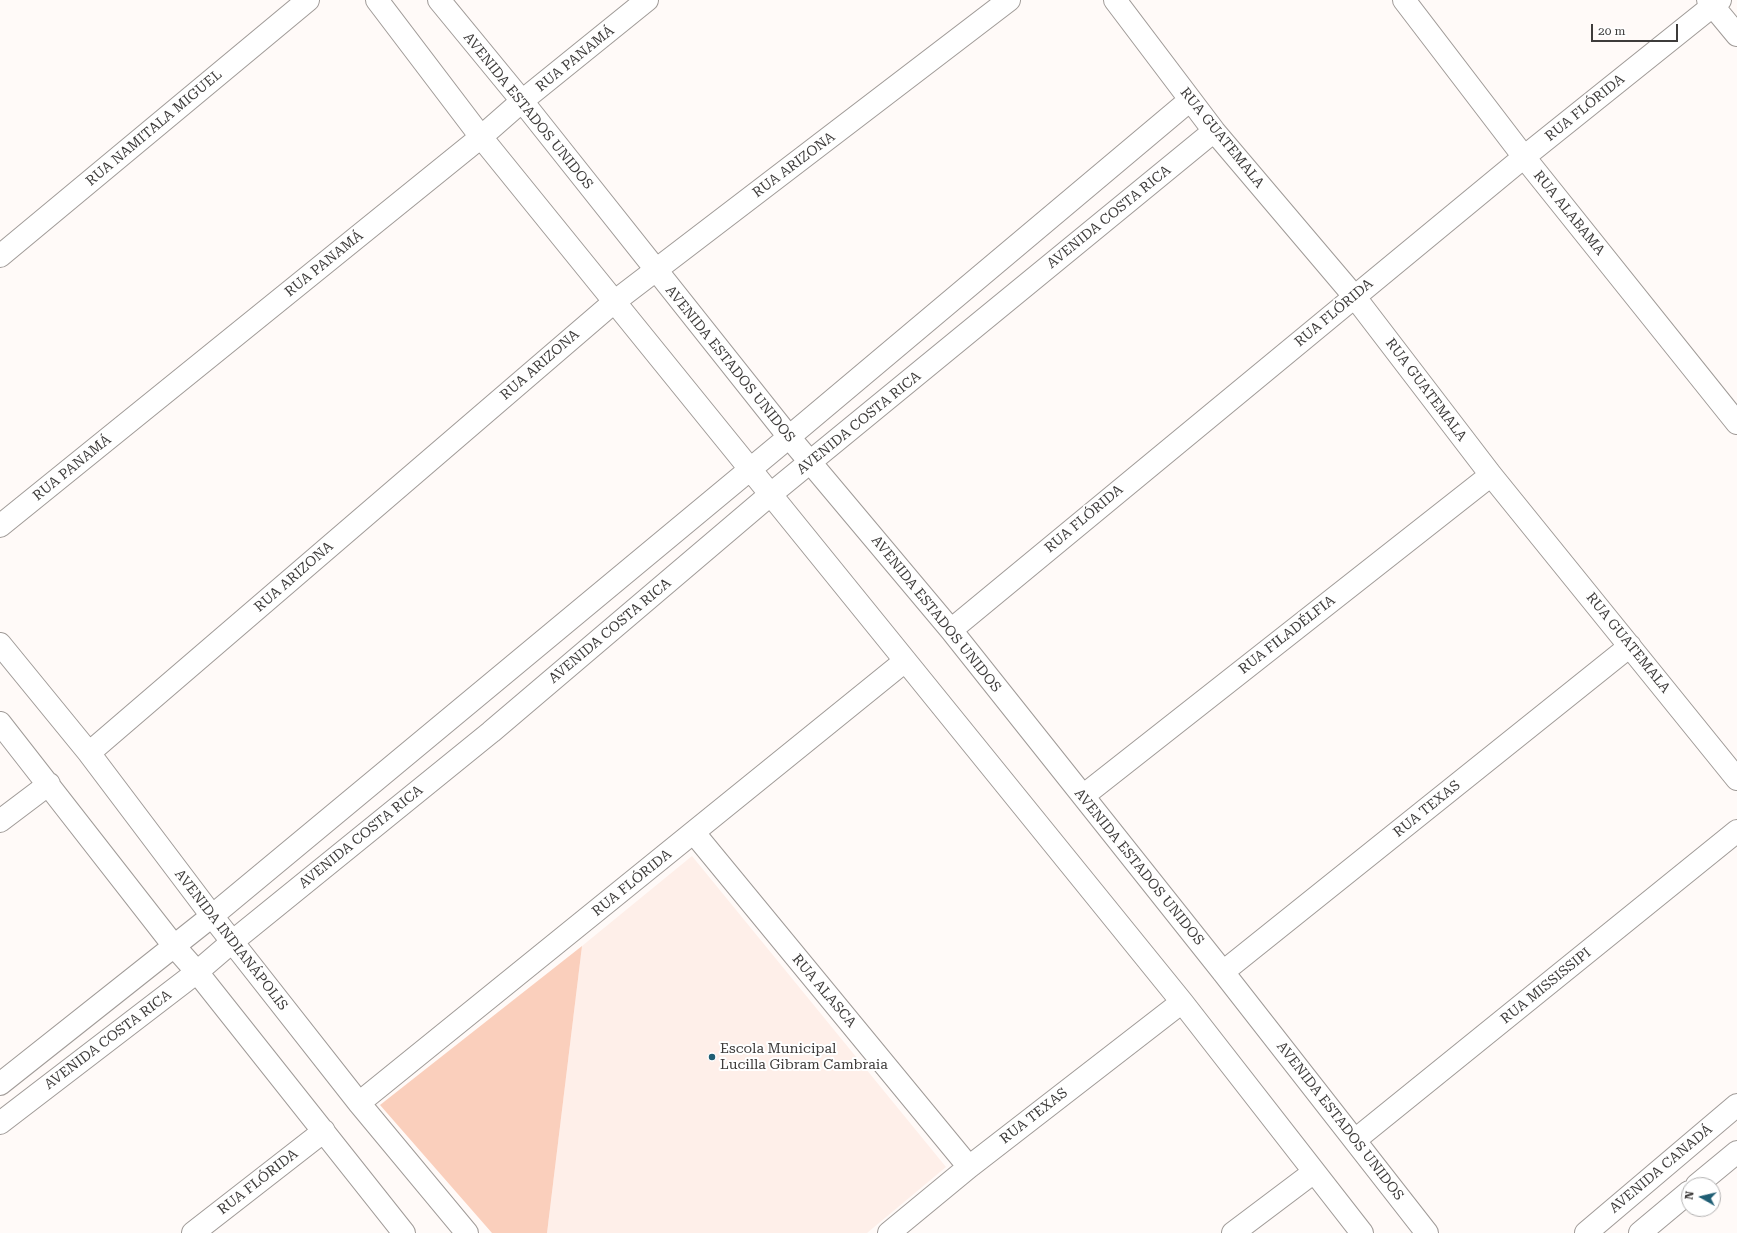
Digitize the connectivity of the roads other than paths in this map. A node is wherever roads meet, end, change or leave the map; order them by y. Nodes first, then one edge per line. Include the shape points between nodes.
1 (308, 0) edge
2 (377, 0) edge
3 (439, 0) edge
4 (647, 0) edge
5 (1009, 0) edge
6 (1115, 0) edge
7 (1404, 0) edge
8 (1713, 2) edge
9 (1737, 35) edge
10 (1190, 100) junction
11 (522, 101) junction
12 (1214, 131) junction
13 (481, 137) junction
14 (1524, 157) junction
15 (0, 256) edge
16 (656, 271) junction
17 (1354, 296) junction
18 (614, 302) junction
19 (1735, 415) edge
20 (789, 437) junction
21 (810, 463) junction
22 (749, 469) junction
23 (1491, 475) junction
24 (771, 494) junction
25 (0, 526) edge
26 (951, 630) junction
27 (0, 644) edge
28 (1630, 646) junction
29 (905, 662) junction
30 (0, 723) edge
31 (89, 753) junction
32 (1737, 779) edge
33 (49, 784) junction
34 (1082, 796) junction
35 (0, 821) edge
36 (1737, 831) edge
37 (694, 833) junction
38 (212, 916) junction
39 (232, 942) junction
40 (174, 946) junction
41 (197, 972) junction
42 (1223, 972) junction
43 (1182, 1002) junction
44 (0, 1084) edge
45 (359, 1103) junction
46 (1737, 1105) edge
47 (0, 1123) edge
48 (324, 1131) junction
49 (1355, 1140) junction
50 (1737, 1152) edge
51 (969, 1166) junction
52 (1314, 1172) junction
53 (1707, 1177) edge
54 (1681, 1199) edge
55 (193, 1233) edge
56 (404, 1233) edge
57 (467, 1233) edge
58 (888, 1233) edge
59 (1233, 1233) edge
60 (1362, 1233) edge
61 (1427, 1233) edge
62 (1586, 1233) edge
63 (1640, 1233) edge

1 - 15 street, RUA NAMITALA MIGUEL
2 - 13 street
3 - 11 street, AVENIDA ESTADOS UNIDOS
4 - 11 street, RUA PANAMÁ
5 - 16 street, RUA ARIZONA
6 - 10 street, RUA GUATEMALA
7 - 14 street, RUA ALABAMA
8 - 9 street
8 - 14 street, RUA FLÓRIDA
10 - 12 street, RUA GUATEMALA
10 - 20 street
11 - 13 street, RUA PANAMÁ
11 - 16 street, AVENIDA ESTADOS UNIDOS
12 - 17 street, RUA GUATEMALA
12 - 21 street, AVENIDA COSTA RICA
13 - 18 street
13 - 25 street, RUA PANAMÁ
14 - 17 street, RUA FLÓRIDA
14 - 19 street, RUA ALABAMA
16 - 18 street, RUA ARIZONA
16 - 20 street, AVENIDA ESTADOS UNIDOS
17 - 23 street, RUA GUATEMALA
17 - 26 street, RUA FLÓRIDA
18 - 22 street
18 - 31 street, RUA ARIZONA
20 - 21 street, AVENIDA ESTADOS UNIDOS
20 - 22 street
21 - 24 street, AVENIDA COSTA RICA
21 - 26 street, AVENIDA ESTADOS UNIDOS
22 - 24 street
22 - 38 street
23 - 28 street, RUA GUATEMALA
23 - 34 street, RUA FILADÉLFIA
24 - 29 street
24 - 39 street, AVENIDA COSTA RICA via 491,732
26 - 34 street, AVENIDA ESTADOS UNIDOS
27 - 31 street, AVENIDA INDIANÁPOLIS
28 - 32 street, RUA GUATEMALA
28 - 42 street, RUA TEXAS
29 - 37 street, RUA FLÓRIDA
29 - 43 street
30 - 33 street
31 - 38 street, AVENIDA INDIANÁPOLIS
33 - 35 street
33 - 40 street
34 - 42 street, AVENIDA ESTADOS UNIDOS
36 - 49 street, RUA MISSISSIPI
37 - 45 street, RUA FLÓRIDA
37 - 51 street, RUA ALASCA
38 - 39 street, AVENIDA INDIANÁPOLIS
38 - 40 street
39 - 41 street, AVENIDA COSTA RICA
39 - 45 street, AVENIDA INDIANÁPOLIS
40 - 41 street
40 - 44 street
41 - 47 street, AVENIDA COSTA RICA
41 - 48 street
42 - 49 street, AVENIDA ESTADOS UNIDOS
43 - 51 street, RUA TEXAS
43 - 52 street
45 - 57 street, AVENIDA INDIANÁPOLIS
46 - 62 street, AVENIDA CANADÁ
48 - 55 street, RUA FLÓRIDA
48 - 56 street
49 - 61 street, AVENIDA ESTADOS UNIDOS
50 - 53 street
51 - 58 street, RUA TEXAS
52 - 59 street
52 - 60 street
54 - 63 street

